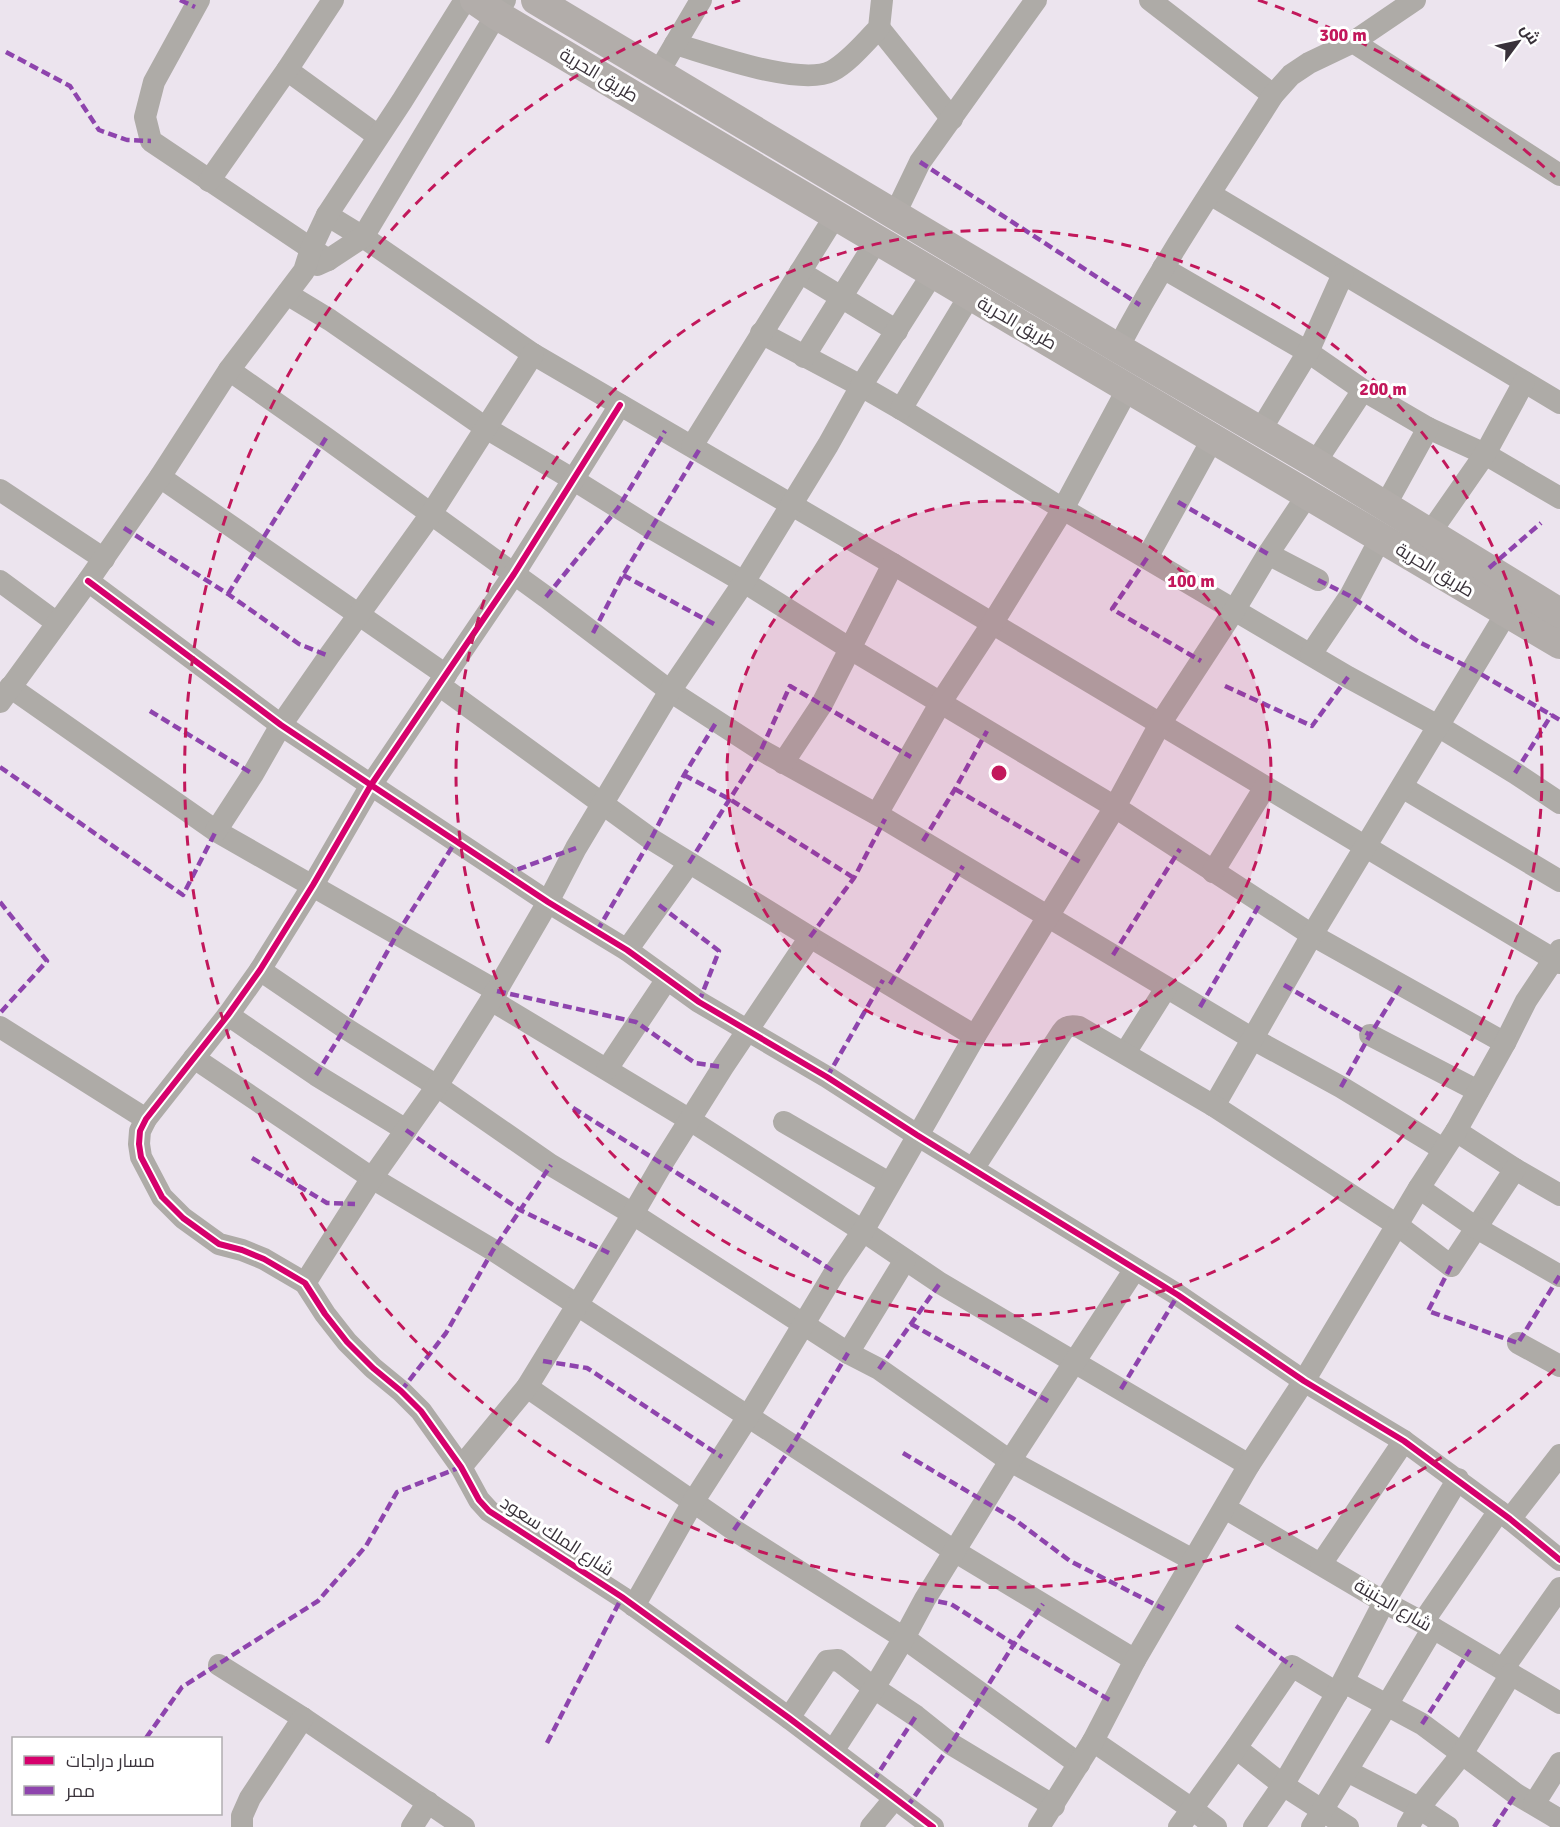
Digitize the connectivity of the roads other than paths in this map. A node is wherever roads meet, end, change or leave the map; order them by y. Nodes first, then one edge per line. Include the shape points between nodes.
1 (199, 0) edge
2 (333, 0) edge
3 (465, 0) edge
4 (536, 0) edge
5 (701, 0) edge
6 (882, 0) edge
7 (1036, 0) edge
8 (1150, 0) edge
9 (1415, 0) edge
10 (492, 5) edge
11 (879, 28) junction
12 (1353, 42) junction
13 (675, 44) junction
14 (287, 70) junction
15 (658, 73) junction
16 (1274, 95) junction
17 (952, 118) junction
18 (378, 136) junction
19 (1560, 175) edge
20 (209, 181) junction
21 (1210, 194) junction
22 (896, 214) junction
23 (327, 215) junction
24 (834, 216) junction
25 (363, 237) junction
26 (877, 240) junction
27 (320, 254) junction
28 (1163, 268) junction
29 (800, 272) junction
30 (933, 273) junction
31 (1343, 274) junction
32 (287, 294) junction
33 (970, 295) junction
34 (842, 297) junction
35 (897, 331) junction
36 (761, 333) junction
37 (1118, 348) junction
38 (1308, 352) junction
39 (533, 354) junction
40 (804, 357) junction
41 (229, 370) junction
42 (1524, 382) junction
43 (861, 386) junction
44 (1128, 388) junction
45 (1363, 390) junction
46 (1560, 403) edge
47 (620, 405) junction
48 (900, 409) junction
49 (486, 428) junction
50 (1428, 428) junction
51 (1260, 431) junction
52 (1213, 438) junction
53 (692, 446) junction
54 (1485, 454) junction
55 (1315, 463) junction
56 (160, 477) junction
57 (574, 480) junction
58 (0, 490) edge
59 (1308, 494) junction
60 (1560, 498) edge
61 (791, 505) junction
62 (1385, 506) junction
63 (1063, 508) junction
64 (431, 514) junction
65 (1430, 533) junction
66 (1381, 537) junction
67 (1268, 554) junction
68 (1147, 558) junction
69 (104, 559) junction
70 (893, 564) junction
71 (514, 574) junction
72 (1317, 580) dead end
73 (0, 581) edge
74 (88, 581) junction
75 (744, 582) junction
76 (1558, 606) edge
77 (1235, 609) junction
78 (1506, 612) junction
79 (359, 615) junction
80 (57, 623) junction
81 (992, 624) junction
82 (1560, 644) edge
83 (849, 648) junction
84 (1311, 654) junction
85 (443, 680) junction
86 (670, 690) junction
87 (5, 694) edge
88 (941, 702) junction
89 (1161, 724) junction
90 (281, 725) junction
91 (1438, 726) junction
92 (783, 763) junction
93 (371, 785) junction
94 (1402, 787) junction
95 (1265, 788) junction
96 (1560, 803) edge
97 (602, 804) junction
98 (1114, 807) junction
99 (877, 814) junction
100 (216, 831) junction
101 (1366, 846) junction
102 (689, 863) junction
103 (1213, 872) junction
104 (1560, 881) edge
105 (313, 885) junction
106 (548, 902) junction
107 (1047, 916) junction
108 (1312, 934) junction
109 (810, 937) junction
110 (627, 950) junction
111 (1558, 957) edge
112 (260, 970) junction
113 (667, 979) junction
114 (1166, 988) junction
115 (494, 996) junction
116 (228, 1015) junction
117 (0, 1027) edge
118 (748, 1030) junction
119 (1370, 1035) dead end
120 (975, 1036) junction
121 (1253, 1040) junction
122 (1505, 1043) junction
123 (1125, 1053) junction
124 (194, 1058) junction
125 (607, 1069) junction
126 (437, 1086) junction
127 (1478, 1091) junction
128 (1214, 1106) junction
129 (146, 1119) junction
130 (690, 1120) junction
131 (784, 1122) dead end
132 (406, 1130) junction
133 (917, 1135) junction
134 (1450, 1140) junction
135 (973, 1169) junction
136 (1515, 1169) junction
137 (372, 1178) junction
138 (889, 1183) junction
139 (1419, 1188) junction
140 (1560, 1195) edge
141 (633, 1214) junction
142 (1397, 1225) junction
143 (1475, 1227) junction
144 (863, 1231) junction
145 (905, 1260) junction
146 (1135, 1269) junction
147 (1560, 1275) edge
148 (304, 1283) junction
149 (577, 1305) junction
150 (804, 1325) junction
151 (1518, 1343) dead end
152 (848, 1353) junction
153 (1075, 1362) junction
154 (1560, 1366) edge
155 (1304, 1381) junction
156 (527, 1387) junction
157 (748, 1415) junction
158 (1404, 1441) junction
159 (1560, 1455) edge
160 (1010, 1461) junction
161 (1249, 1465) junction
162 (461, 1467) junction
163 (1458, 1479) junction
164 (1552, 1484) edge
165 (693, 1502) junction
166 (1225, 1508) junction
167 (1505, 1515) junction
168 (956, 1552) junction
169 (1193, 1560) junction
170 (1560, 1560) edge
171 (1321, 1564) junction
172 (1560, 1588) edge
173 (1384, 1602) junction
174 (634, 1606) junction
175 (1428, 1625) junction
176 (904, 1638) junction
177 (1135, 1660) junction
178 (219, 1665) dead end
179 (1507, 1671) junction
180 (874, 1688) junction
181 (1341, 1688) junction
182 (1559, 1700) edge
183 (1388, 1705) junction
184 (303, 1718) junction
185 (789, 1718) junction
186 (1093, 1741) junction
187 (1236, 1748) junction
188 (833, 1751) junction
189 (1462, 1754) junction
190 (1560, 1763) edge
191 (1079, 1764) junction
192 (1347, 1772) junction
193 (1283, 1785) junction
194 (895, 1798) junction
195 (428, 1803) junction
196 (1534, 1804) junction
197 (1054, 1806) junction
198 (1186, 1818) edge
199 (1318, 1818) edge
200 (1414, 1818) edge
201 (1560, 1820) edge
202 (242, 1827) edge
203 (411, 1827) edge
204 (464, 1827) edge
205 (871, 1827) edge
206 (933, 1827) edge
207 (1039, 1827) edge
208 (1216, 1827) edge
209 (1254, 1827) edge
210 (1348, 1827) edge
211 (1448, 1827) edge

1 - 20 street via 154,82 145,117 151,141
2 - 14 street
3 - 18 street
4 - 15 main road, طريق الحرية
5 - 13 street
6 - 11 street
7 - 17 street
8 - 16 street
9 - 12 street
10 - 24 main road, طريق الحرية
10 - 25 street
11 - 13 street via 832,71 807,76 779,73
11 - 17 street
12 - 16 street via 1291,75
12 - 19 street
13 - 15 street
14 - 18 street
14 - 20 street
15 - 22 main road, طريق الحرية
16 - 21 street
17 - 22 street via 920,162
18 - 23 street
20 - 27 street
21 - 28 street
21 - 31 street
22 - 37 main road, طريق الحرية
23 - 25 street
23 - 27 street
24 - 26 main road, طريق الحرية
24 - 29 street
25 - 27 street
25 - 39 street
26 - 30 main road, طريق الحرية
26 - 34 street
27 - 32 street
28 - 37 street
28 - 38 street
29 - 34 street
29 - 36 street
30 - 33 main road, طريق الحرية
30 - 35 street
31 - 38 street
31 - 42 street
32 - 41 street
32 - 49 street
33 - 44 main road, طريق الحرية
33 - 48 street
34 - 35 street
34 - 40 street
35 - 43 street
36 - 40 street
36 - 53 street
37 - 51 main road, طريق الحرية
38 - 45 street
38 - 51 street
39 - 47 street
39 - 49 street
40 - 43 street
41 - 56 street
41 - 64 street
42 - 46 street
42 - 54 street
43 - 48 street
43 - 61 street
44 - 52 main road, طريق الحرية
44 - 63 street
45 - 50 street
45 - 55 street
47 - 53 street
47 - 57 street
48 - 63 street
49 - 57 street
49 - 64 street
50 - 54 street
50 - 62 street
51 - 55 main road, طريق الحرية
52 - 59 main road, طريق الحرية
52 - 68 street
53 - 61 street
54 - 60 street
54 - 65 street
55 - 62 main road, طريق الحرية
56 - 69 street
56 - 79 street
57 - 71 street
57 - 75 street
58 - 69 street
59 - 66 main road, طريق الحرية
59 - 67 street
61 - 70 street
61 - 75 street
62 - 65 main road, طريق الحرية
63 - 68 street
63 - 81 street
64 - 71 street
64 - 79 street
65 - 76 main road, طريق الحرية
66 - 78 main road, طريق الحرية
66 - 84 street via 1350,596
67 - 72 street
67 - 77 street
68 - 77 street
69 - 74 street
70 - 81 street
70 - 83 street
71 - 85 street
71 - 86 street
73 - 80 street
74 - 80 street
74 - 90 street
75 - 83 street
75 - 86 street
77 - 84 street
77 - 89 street
78 - 82 main road, طريق الحرية
78 - 91 street
79 - 85 street
79 - 90 street
80 - 87 street
81 - 88 street
81 - 89 street
83 - 88 street
83 - 92 street via 822,704
84 - 91 street
85 - 93 street
85 - 97 street
86 - 92 street
86 - 97 street
87 - 100 street
88 - 98 street
88 - 99 street
89 - 95 street
89 - 98 street
90 - 93 street
90 - 100 street
91 - 94 street
91 - 96 street
92 - 99 street
93 - 105 street
93 - 106 street
94 - 101 street
94 - 104 street
95 - 101 street
95 - 103 street
97 - 102 street
97 - 106 street
98 - 103 street
98 - 107 street
99 - 107 street
100 - 105 street
101 - 108 street
101 - 111 street
102 - 109 street
102 - 110 street
103 - 108 street
105 - 112 street
105 - 115 street
106 - 110 street
106 - 115 street
107 - 114 street
107 - 120 street
108 - 121 street
108 - 122 street
109 - 118 street
109 - 120 street
110 - 113 street
111 - 122 street via 1526,1001
112 - 116 street
112 - 126 street
113 - 118 street
113 - 125 street
114 - 121 street
114 - 123 street
115 - 125 street
115 - 126 street
116 - 124 street
116 - 132 street
117 - 129 street
118 - 130 street
118 - 133 street
119 - 127 street
120 - 133 street
121 - 128 street
121 - 134 street
122 - 127 street
123 - 128 street
123 - 135 street via 1078,1026 1064,1029
124 - 129 street
124 - 137 street
125 - 130 street
126 - 132 street
126 - 141 street via 551,1165
127 - 134 street
128 - 142 street
129 - 148 street, شارع الملك سعود via 140,1131 141,1157 162,1197 219,1244 264,1258
130 - 141 street
130 - 144 street
131 - 138 street
132 - 137 street
133 - 135 street
133 - 138 street
134 - 136 street
134 - 139 street
135 - 146 street
136 - 140 street
136 - 143 street
137 - 148 street
137 - 149 street
138 - 144 street
139 - 142 street
139 - 143 street
141 - 149 street
141 - 150 street
142 - 143 street via 1451,1266
142 - 155 street
143 - 147 street
144 - 145 street
144 - 150 street
145 - 152 street
145 - 153 street
146 - 153 street
146 - 155 street
148 - 162 street, شارع الملك سعود via 347,1342 421,1412
149 - 156 street
149 - 157 street
150 - 152 street
150 - 157 street
151 - 154 street
152 - 160 street via 879,1369
153 - 160 street
153 - 161 street
155 - 158 street
155 - 161 street
156 - 162 street
156 - 165 street
157 - 165 street
157 - 168 street
158 - 163 street
158 - 171 street
159 - 164 street
160 - 168 street
160 - 169 street
161 - 166 street
162 - 174 street, شارع الملك سعود via 489,1511
163 - 167 street
163 - 173 street
164 - 167 street
165 - 174 street
165 - 176 street
166 - 169 street
166 - 171 street, شارع الجنينة
167 - 170 street
167 - 175 street
168 - 176 street
168 - 177 street
169 - 177 street
171 - 173 street, شارع الجنينة
172 - 179 street
173 - 175 street, شارع الجنينة
173 - 181 street
174 - 185 street, شارع الملك سعود
175 - 179 street, شارع الجنينة
175 - 183 street
176 - 180 street
176 - 191 street
177 - 186 street
178 - 184 street
179 - 182 street, شارع الجنينة
179 - 189 street
180 - 185 street via 841,1661 827,1661
180 - 188 street
180 - 197 street via 951,1744
181 - 183 street
181 - 187 street via 1292,1666
181 - 193 street
183 - 189 street
183 - 192 street
184 - 195 street
184 - 202 street via 250,1798
185 - 188 street, شارع الملك سعود
186 - 191 street
186 - 198 street
187 - 193 street
187 - 198 street
188 - 194 street, شارع الملك سعود
189 - 196 street
189 - 200 street
190 - 196 street
191 - 197 street
192 - 199 street
192 - 200 street
193 - 199 street
193 - 209 street
194 - 205 street
194 - 206 street, شارع الملك سعود
195 - 203 street
195 - 204 street
196 - 201 street
197 - 207 street
198 - 208 street
199 - 210 street
200 - 211 street

